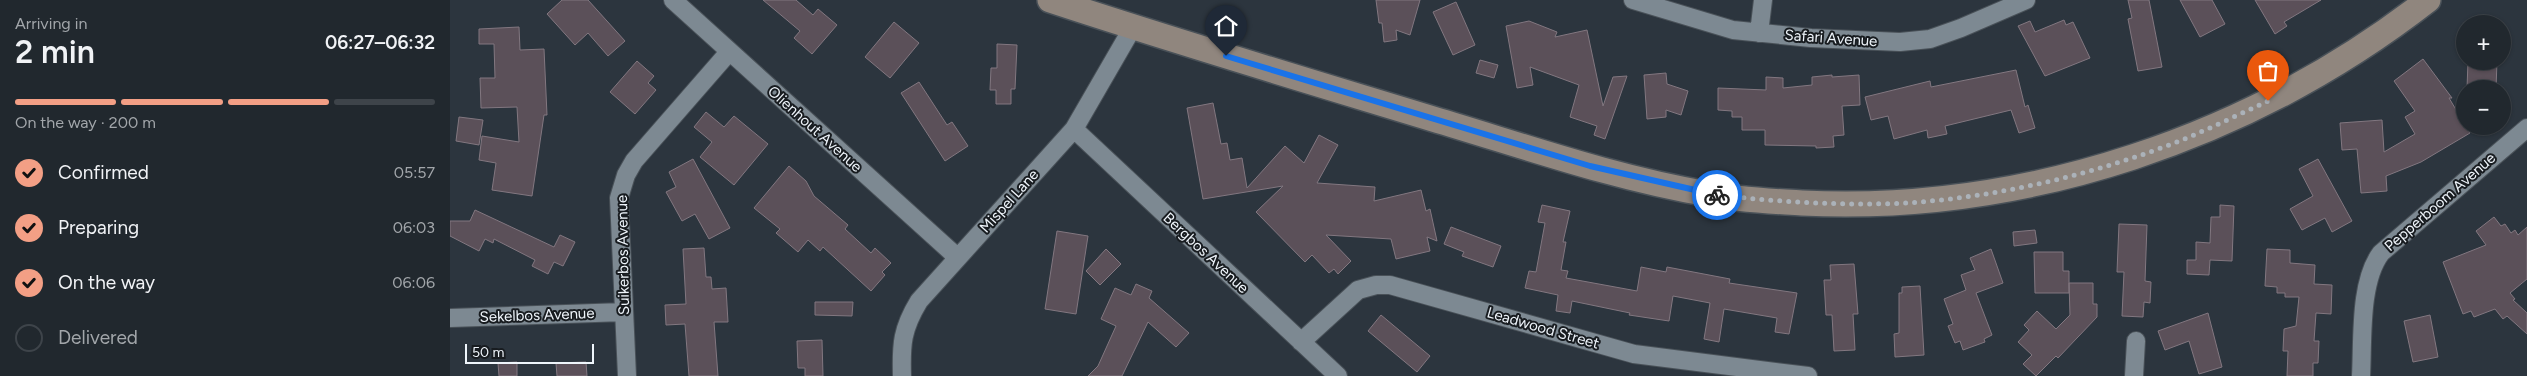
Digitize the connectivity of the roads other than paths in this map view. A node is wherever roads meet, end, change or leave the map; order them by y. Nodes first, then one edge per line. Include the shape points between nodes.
1 (673, 0) edge
2 (1050, 0) edge
3 (1633, 0) edge
4 (1763, 0) edge
5 (2026, 0) edge
6 (2428, 0) edge
7 (1133, 27) junction
8 (1759, 33) junction
9 (729, 52) junction
10 (2527, 128) edge
11 (1074, 129) junction
12 (958, 258) junction
13 (624, 312) junction
14 (450, 318) edge
15 (2136, 341) dead end
16 (1300, 342) junction
17 (627, 376) edge
18 (902, 376) edge
19 (1338, 376) edge
20 (1808, 376) edge
21 (2134, 376) edge
22 (2361, 376) edge

1 - 9 street, Olienhout Avenue
2 - 7 street
3 - 8 street, Safari Avenue via 1732,30
4 - 8 street
5 - 8 street, Safari Avenue via 1961,28 1916,42
6 - 7 street via 2346,59 2268,101 2165,146 2112,164 2044,181 1970,196 1907,203 1768,201 1708,194 1590,166
7 - 11 street, Mispel Lane
9 - 12 street, Olienhout Avenue
9 - 13 street, Suikerbos Avenue via 634,161 626,175 619,198
10 - 22 street, Pepperboom Avenue via 2373,263 2366,292
11 - 12 street, Mispel Lane
11 - 16 street, Bergbos Avenue
12 - 18 street, Mispel Lane via 919,301 907,320 901,343
13 - 14 street, Sekelbos Avenue
13 - 17 street, Suikerbos Avenue
15 - 21 street
16 - 19 street, Bergbos Avenue
16 - 20 street, Leadwood Street via 1358,290 1390,285 1634,354

